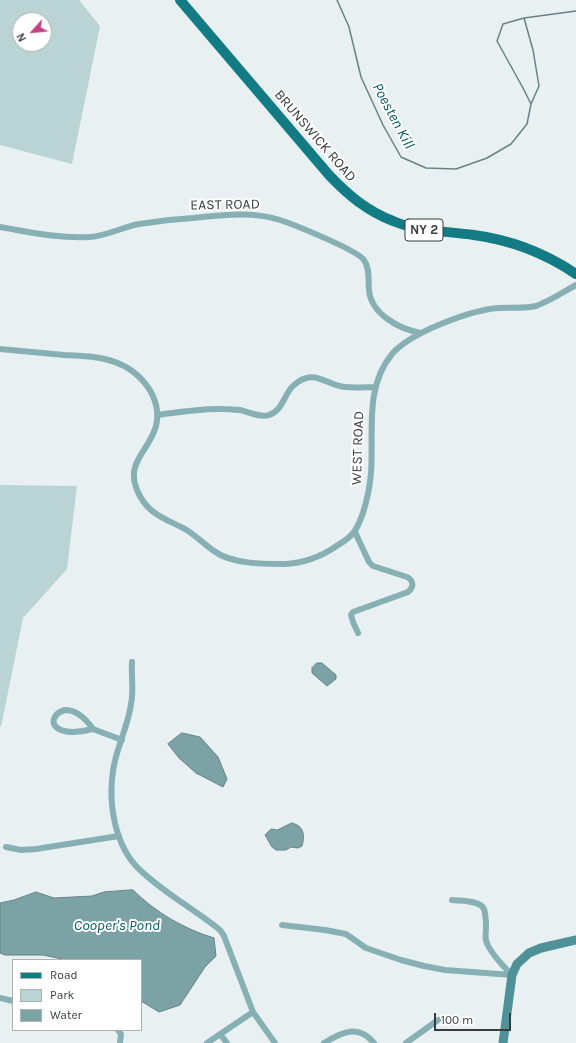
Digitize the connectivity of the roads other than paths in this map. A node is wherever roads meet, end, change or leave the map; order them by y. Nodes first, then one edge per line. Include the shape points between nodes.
1 (180, 0) edge
2 (0, 227) edge
3 (576, 274) edge
4 (576, 285) edge
5 (421, 333) junction
6 (0, 349) edge
7 (376, 387) junction
8 (158, 415) junction
9 (355, 532) junction
10 (358, 633) dead end
11 (132, 662) dead end
12 (93, 729) junction
13 (122, 740) junction
14 (119, 836) junction
15 (6, 846) dead end
16 (452, 900) dead end
17 (282, 925) dead end
18 (576, 940) edge
19 (512, 975) junction
20 (0, 998) edge
21 (12, 1001) edge
22 (253, 1012) junction
23 (438, 1020) dead end
24 (120, 1031) edge
25 (220, 1034) junction
26 (120, 1043) edge
27 (207, 1043) edge
28 (226, 1043) edge
29 (275, 1043) edge
30 (324, 1043) edge
31 (374, 1043) edge
32 (406, 1043) edge
33 (503, 1043) edge

1 - 3 main road, BRUNSWICK ROAD / NY 2 via 329,175 373,212 410,227 481,236 521,246
2 - 5 street, EAST ROAD via 47,235 92,237 140,224 169,220 252,214 281,220 361,257 368,267 370,295 378,311 402,327
4 - 5 street, WEST ROAD via 538,305 479,311
5 - 7 street, WEST ROAD via 392,354
6 - 8 street via 94,357 122,365 135,373 151,391
7 - 8 street via 346,388 311,377 294,385 282,405 270,415 224,409
7 - 9 street, WEST ROAD via 372,405 370,488
8 - 9 street via 152,437 136,463 134,480 138,492 150,510 188,532 216,553 236,561 297,564 322,556
9 - 10 street via 373,566 407,577 413,584 408,592 353,612 351,615
11 - 13 street via 132,702
12 - 12 street via 72,732 61,730 55,726 55,717 60,711 72,711 85,719
12 - 13 street
13 - 14 street via 113,770 112,789 114,817
14 - 15 street via 36,849 21,850
14 - 22 street via 140,871 220,930
16 - 19 street via 482,905 488,944 504,968
17 - 19 street via 346,934 366,948 424,966
18 - 19 street via 529,953 517,964
19 - 33 street
20 - 21 street
22 - 25 street
22 - 29 street
23 - 32 street
24 - 26 street
25 - 27 street
25 - 28 street
30 - 31 street via 352,1031 368,1037

